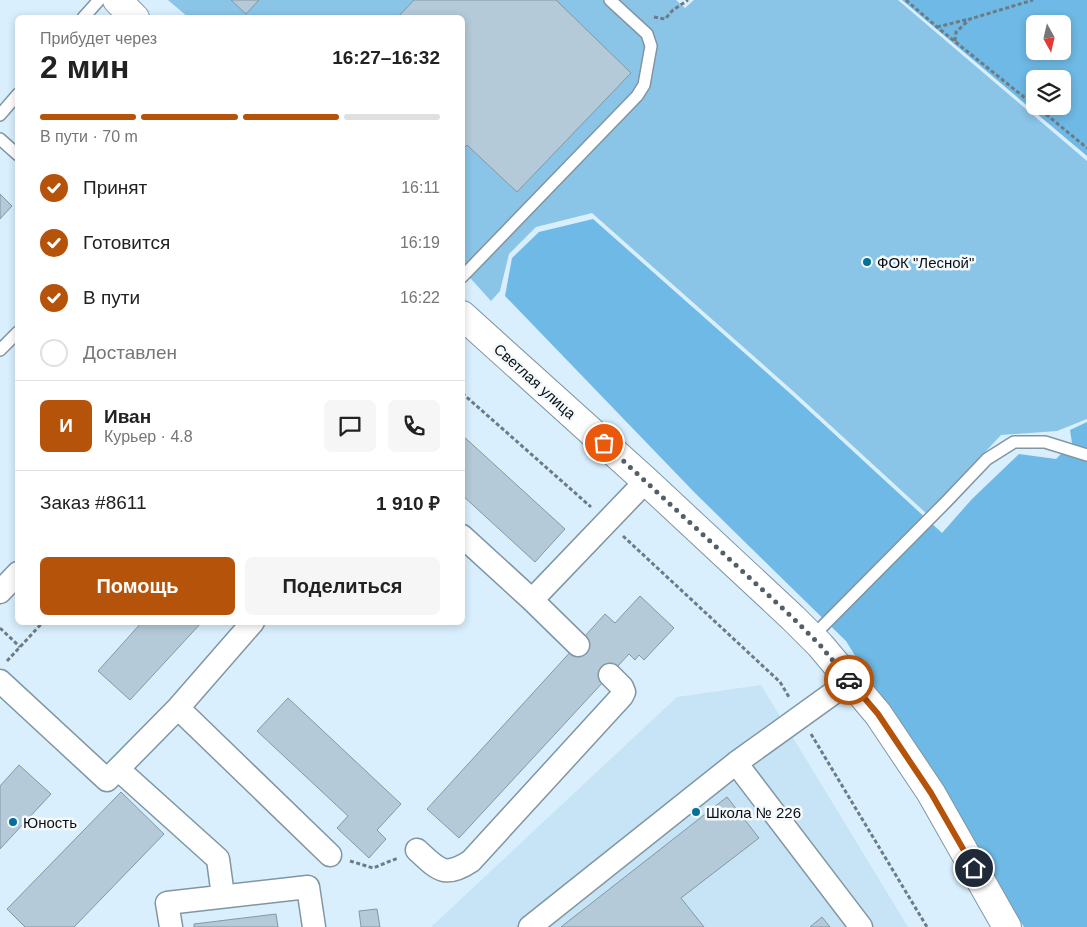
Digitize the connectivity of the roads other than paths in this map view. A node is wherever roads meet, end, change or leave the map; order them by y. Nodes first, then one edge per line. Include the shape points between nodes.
1 (99, 0) edge
2 (117, 0) edge
3 (610, 0) edge
4 (86, 15) edge
5 (133, 15) edge
6 (15, 98) edge
7 (0, 115) edge
8 (0, 139) edge
9 (15, 152) edge
10 (465, 274) edge
11 (465, 318) edge
12 (15, 335) edge
13 (0, 350) edge
14 (1087, 455) edge
15 (646, 481) junction
16 (465, 539) edge
17 (15, 576) edge
18 (0, 592) edge
19 (532, 600) junction
20 (250, 625) edge
21 (812, 637) junction
22 (578, 645) dead end
23 (3, 672) edge
24 (610, 675) dead end
25 (850, 680) junction
26 (178, 708) junction
27 (736, 763) junction
28 (118, 769) junction
29 (418, 850) road end
30 (330, 855) road end
31 (223, 896) junction
32 (170, 927) edge
33 (314, 927) edge
34 (530, 927) edge
35 (861, 927) edge
36 (1007, 927) edge

1 - 4 lane
2 - 5 street
3 - 10 lane via 647,34 651,46 644,85
6 - 7 lane
8 - 9 lane
11 - 15 street, Светлая улица
12 - 13 lane
14 - 21 lane via 1045,442 1014,442 987,459
15 - 19 street
15 - 21 street, Светлая улица
16 - 19 street
17 - 18 street
19 - 22 street
20 - 26 street
21 - 25 street, Светлая улица
23 - 28 street via 107,780
24 - 29 street via 622,687 622,696 470,860 460,868 438,869
25 - 27 street
25 - 36 street, Светлая улица via 878,714 931,793
26 - 28 street
26 - 30 street
27 - 34 street
27 - 35 street
28 - 31 street via 218,859
31 - 32 street via 167,903
31 - 33 street via 308,887

